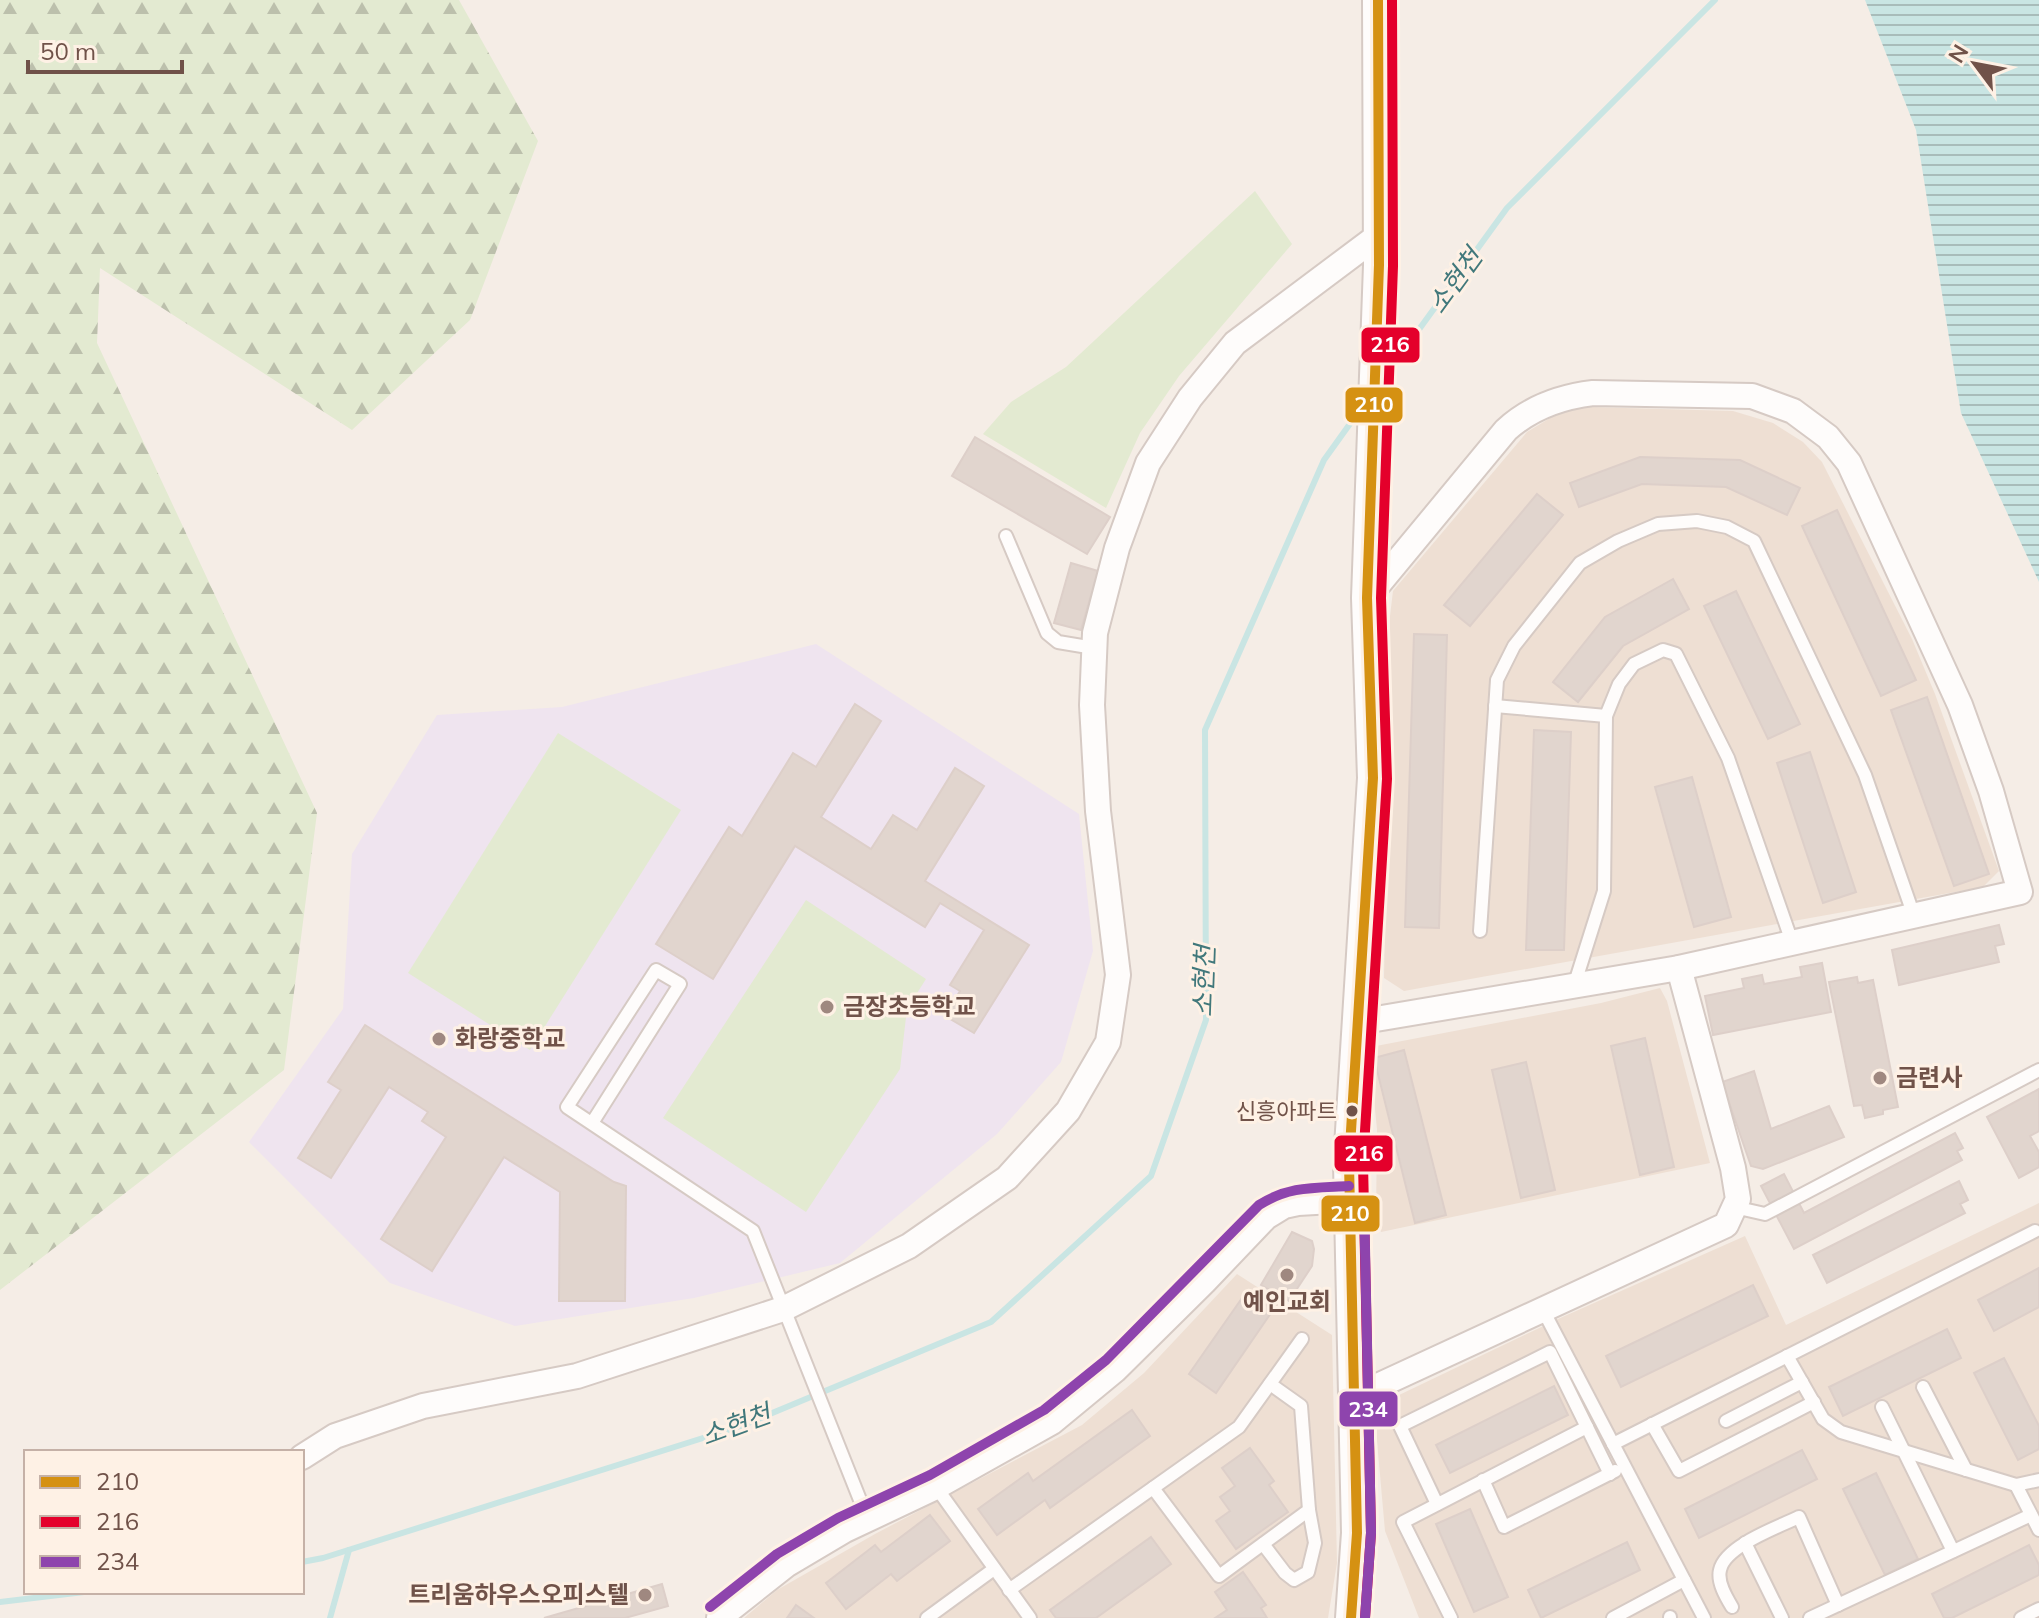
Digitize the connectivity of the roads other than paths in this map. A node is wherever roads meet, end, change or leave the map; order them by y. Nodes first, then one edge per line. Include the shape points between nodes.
1 (1378, 0) edge
2 (1379, 235) junction
3 (1006, 536) dead end
4 (1367, 598) junction
5 (1094, 648) junction
6 (1495, 706) junction
7 (1606, 716) junction
8 (1914, 916) junction
9 (1480, 931) dead end
10 (1792, 942) junction
11 (1679, 968) junction
12 (1574, 986) junction
13 (1358, 1022) junction
14 (2039, 1070) edge
15 (592, 1123) junction
16 (1350, 1200) junction
17 (1734, 1207) junction
18 (2035, 1231) dead end
19 (783, 1309) junction
20 (1543, 1310) junction
21 (1302, 1339) dead end
22 (1787, 1356) junction
23 (1802, 1382) junction
24 (1270, 1384) junction
25 (1923, 1387) dead end
26 (1354, 1397) junction
27 (1814, 1402) junction
28 (1882, 1407) dead end
29 (1726, 1421) dead end
30 (1652, 1424) junction
31 (1587, 1427) junction
32 (1613, 1444) junction
33 (1906, 1453) junction
34 (304, 1456) edge
35 (1625, 1466) junction
36 (1966, 1470) junction
37 (1610, 1474) junction
38 (1483, 1480) junction
39 (2039, 1480) edge
40 (2016, 1485) junction
41 (936, 1487) junction
42 (1153, 1488) junction
43 (1437, 1504) junction
44 (1309, 1510) junction
45 (2031, 1515) junction
46 (868, 1520) junction
47 (2039, 1530) edge
48 (1745, 1543) junction
49 (1263, 1544) junction
50 (1953, 1551) junction
51 (994, 1569) junction
52 (1684, 1580) junction
53 (1009, 1590) junction
54 (1838, 1605) junction
55 (1732, 1607) dead end
56 (2039, 1609) edge
57 (1619, 1617) edge
58 (719, 1618) edge
59 (927, 1618) edge
60 (1030, 1618) edge
61 (1351, 1618) edge
62 (1451, 1618) edge
63 (1704, 1618) edge
64 (1782, 1618) edge
65 (1810, 1618) edge
66 (2021, 1618) edge

1 - 2 street
2 - 4 street
2 - 5 street via 1235,343 1190,398 1148,463 1117,548
3 - 5 lane via 1047,633 1058,642
4 - 8 street via 1506,430 1540,406 1593,393 1752,396 1793,411 1819,428 1849,463 1960,705 2020,892
4 - 13 street via 1373,778
5 - 19 street via 1098,811 1118,975 1108,1042 1068,1111 1007,1178 909,1246
6 - 7 lane
6 - 8 lane via 1497,680 1514,646 1580,563 1658,524 1697,521 1727,527 1754,541 1865,775
6 - 9 lane
7 - 10 lane via 1634,664 1663,650 1676,654 1728,758
7 - 12 lane via 1604,891
8 - 10 street
10 - 11 street
11 - 12 street
11 - 17 street via 1733,1168 1738,1199
12 - 13 street
13 - 16 street
14 - 17 lane via 1765,1214
15 - 15 lane via 680,984 656,970 567,1107
15 - 19 lane via 753,1231
16 - 26 street
16 - 41 street via 1298,1203 1266,1217 1115,1370 1052,1422
17 - 20 street via 1726,1225
18 - 22 lane
19 - 34 street via 577,1376 423,1406 335,1436
19 - 46 lane
20 - 26 street
20 - 32 lane
21 - 24 lane
22 - 23 lane
22 - 30 lane
23 - 27 lane
23 - 29 lane
24 - 42 lane via 1239,1427
24 - 44 lane via 1301,1406
25 - 36 lane
26 - 61 street via 1357,1533
27 - 30 lane via 1679,1471
27 - 33 lane via 1823,1419 1841,1432
28 - 33 lane
30 - 32 lane
31 - 37 lane
31 - 38 lane
31 - 43 lane via 1550,1352 1400,1426
32 - 35 lane
33 - 36 lane
33 - 50 lane
35 - 37 lane
35 - 52 lane
36 - 40 lane
37 - 38 lane via 1504,1527
38 - 43 lane
39 - 40 lane
40 - 45 lane
41 - 46 street
41 - 51 lane
42 - 49 lane via 1219,1576
42 - 53 lane
43 - 62 lane via 1403,1522
44 - 49 lane
44 - 49 lane via 1315,1543 1308,1572 1294,1580
45 - 47 lane
45 - 50 lane
46 - 58 street via 786,1565
48 - 54 lane via 1799,1517
48 - 55 lane via 1719,1572
48 - 64 lane
50 - 54 lane
51 - 53 lane
51 - 59 lane
52 - 57 lane
52 - 63 lane
53 - 60 lane
54 - 65 lane
56 - 66 lane

